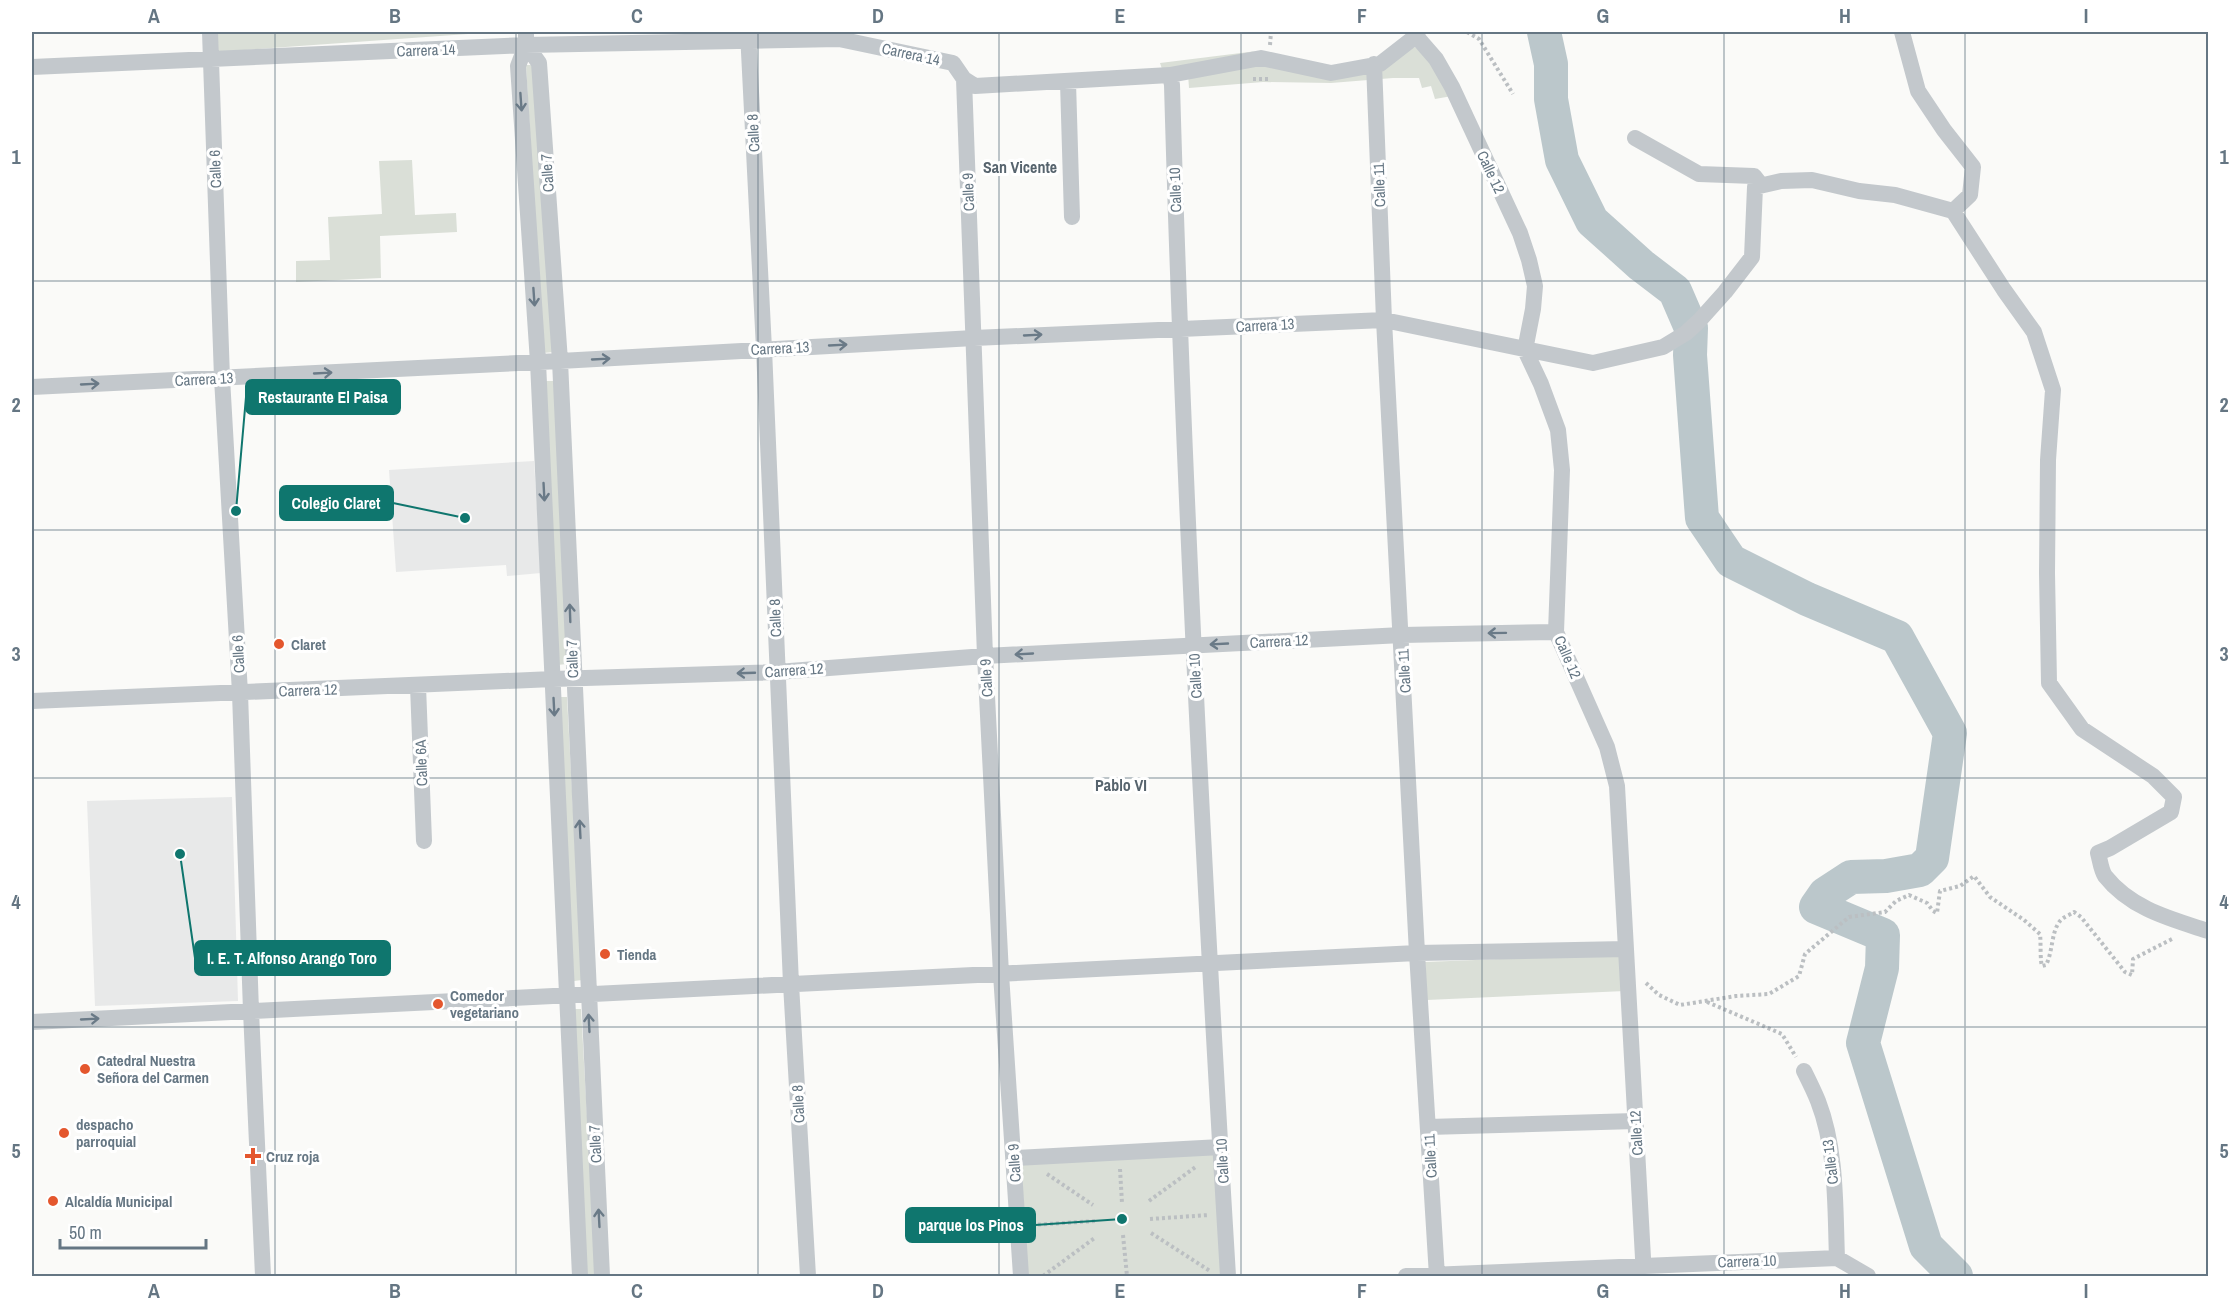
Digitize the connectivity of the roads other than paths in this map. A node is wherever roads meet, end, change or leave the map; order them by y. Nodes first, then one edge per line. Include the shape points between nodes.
1 (210, 32) edge
2 (1902, 32) edge
3 (1417, 34) edge
4 (839, 35) edge
5 (748, 36) edge
6 (526, 38) edge
7 (211, 58) junction
8 (1377, 64) junction
9 (32, 67) edge
10 (1170, 75) junction
11 (964, 79) junction
12 (1068, 82) junction
13 (1635, 138) dead end
14 (1761, 185) junction
15 (1953, 211) junction
16 (1072, 217) dead end
17 (1384, 320) junction
18 (1178, 329) junction
19 (974, 338) junction
20 (764, 349) junction
21 (1525, 350) junction
22 (560, 361) junction
23 (538, 362) junction
24 (222, 378) junction
25 (32, 387) edge
26 (1556, 632) junction
27 (1402, 635) junction
28 (1193, 645) junction
29 (985, 656) junction
30 (777, 672) junction
31 (553, 679) junction
32 (573, 680) junction
33 (418, 686) junction
34 (240, 693) junction
35 (32, 701) edge
36 (424, 841) dead end
37 (2202, 929) edge
38 (1626, 949) junction
39 (1417, 953) junction
40 (1211, 963) junction
41 (1001, 974) junction
42 (791, 984) junction
43 (588, 993) junction
44 (567, 994) junction
45 (251, 1011) junction
46 (32, 1022) edge
47 (1804, 1071) road end
48 (1635, 1120) junction
49 (1428, 1127) junction
50 (1221, 1147) junction
51 (1018, 1158) junction
52 (1837, 1258) junction
53 (1644, 1271) edge
54 (1859, 1274) edge
55 (263, 1276) edge
56 (580, 1276) edge
57 (602, 1276) edge
58 (808, 1276) edge
59 (1021, 1276) edge
60 (1228, 1276) edge
61 (1406, 1276) edge
62 (1437, 1276) edge

1 - 7 street, Calle 6
2 - 15 street via 1918,91 1973,166 1970,195
3 - 8 street
3 - 21 street, Calle 12 via 1452,87 1523,242 1535,286
4 - 5 street, Carrera 14
4 - 11 street, Carrera 14 via 953,63
5 - 6 street, Carrera 14
5 - 20 street, Calle 8
6 - 7 street, Carrera 14
6 - 22 street, Calle 7 via 539,63
6 -> 23 street, Calle 7 via 518,66
7 - 9 street, Carrera 14
7 - 24 street, Calle 6
8 - 10 street, Carrera 14 via 1331,73 1261,58
8 - 17 street, Calle 11
10 - 12 street, Carrera 14
10 - 18 street, Calle 10
11 - 12 street, Carrera 14 via 975,86
11 - 19 street, Calle 9
12 - 16 street
13 - 14 street via 1699,174 1754,176
14 - 15 street via 1812,180 1895,195
14 - 21 street, Carrera 13 via 1755,187 1752,257 1686,333 1663,347 1593,363
15 - 37 street via 2034,332 2053,390 2048,460 2049,682 2082,729 2153,776 2174,797 2171,812 2098,853 2104,874 2153,914
17 - 18 street, Carrera 13
17 - 21 street, Carrera 13
17 - 27 street, Calle 11
19 -> 18 street, Carrera 13
18 - 28 street, Calle 10
20 -> 19 street, Carrera 13
19 - 29 street, Calle 9
22 -> 20 street, Carrera 13
20 - 30 street, Calle 8
21 - 26 street, Calle 12 via 1558,430 1563,470
22 - 23 street, Carrera 13
32 -> 22 street, Calle 7
24 -> 23 street, Carrera 13
23 -> 31 street, Calle 7
25 -> 24 street, Carrera 13
24 - 34 street, Calle 6
26 -> 27 street, Carrera 12
26 - 38 street, Calle 12 via 1607,747 1617,786
27 -> 28 street, Carrera 12
27 - 39 street, Calle 11
28 -> 29 street, Carrera 12
28 - 40 street, Calle 10
29 - 30 street, Carrera 12
29 - 41 street, Calle 9
30 -> 32 street, Carrera 12
30 - 42 street, Calle 8
31 - 32 street, Carrera 12
31 - 33 street, Carrera 12
31 -> 44 street, Calle 7
43 -> 32 street, Calle 7
33 - 34 street, Carrera 12
33 - 36 street, Calle 6A
34 - 35 street, Carrera 12
34 - 45 street, Calle 6
38 - 39 street
38 - 48 street, Calle 12
39 - 40 street
39 - 49 street, Calle 11
40 - 41 street
40 - 50 street, Calle 10
41 - 42 street
41 - 51 street, Calle 9
42 - 43 street
42 - 58 street, Calle 8
43 - 44 street
57 -> 43 street, Calle 7
44 - 45 street
44 - 56 street, Calle 7
46 -> 45 street
45 - 55 street, Calle 6
47 - 52 street, Calle 13 via 1828,1136
48 - 49 street
48 - 53 street, Calle 12
49 - 62 street, Calle 11
50 - 51 street
50 - 60 street, Calle 10
51 - 59 street, Calle 9
52 - 53 street, Carrera 10
52 - 54 street
53 - 62 street, Carrera 10
61 - 62 street, Carrera 10

